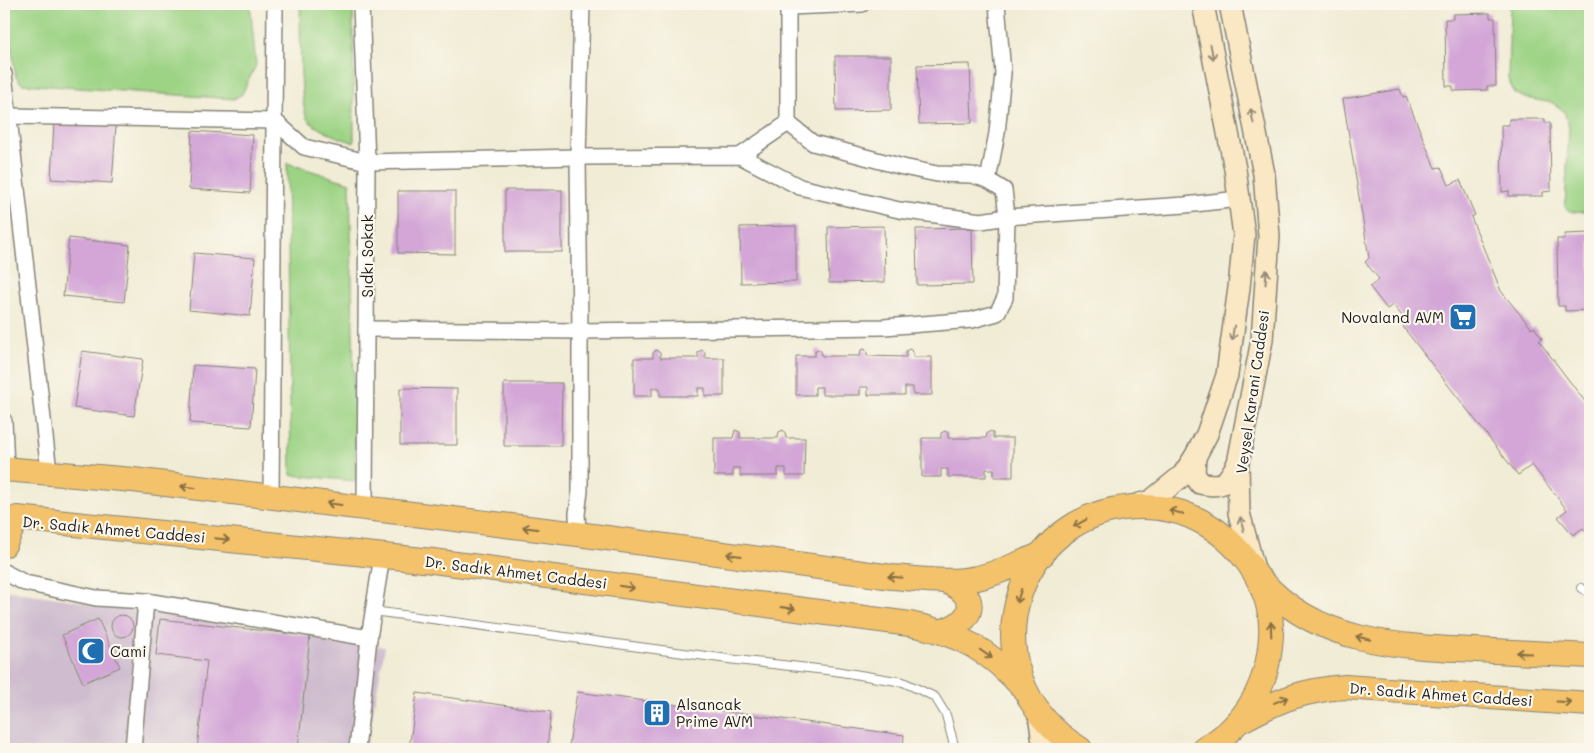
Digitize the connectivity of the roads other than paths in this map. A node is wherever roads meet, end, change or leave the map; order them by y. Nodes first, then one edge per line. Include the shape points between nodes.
1 (275, 4) edge
2 (360, 4) edge
3 (582, 4) edge
4 (862, 4) edge
5 (997, 4) edge
6 (1203, 4) edge
7 (1230, 4) edge
8 (788, 6) edge
9 (4, 74) edge
10 (9, 116) junction
11 (275, 121) junction
12 (788, 123) junction
13 (578, 156) junction
14 (740, 156) junction
15 (367, 162) junction
16 (988, 180) junction
17 (1239, 200) junction
18 (1007, 217) junction
19 (366, 329) junction
20 (580, 331) junction
21 (4, 421) edge
22 (1195, 457) junction
23 (1238, 463) junction
24 (5, 469) edge
25 (49, 472) junction
26 (271, 497) junction
27 (366, 508) junction
28 (1125, 508) junction
29 (578, 534) junction
30 (4, 546) edge
31 (1043, 554) junction
32 (382, 556) junction
33 (4, 572) edge
34 (1254, 572) junction
35 (944, 581) junction
36 (1581, 588) dead end
37 (1590, 593) edge
38 (146, 601) junction
39 (373, 611) junction
40 (943, 631) junction
41 (369, 638) junction
42 (1590, 656) edge
43 (1024, 689) junction
44 (1590, 704) edge
45 (1039, 714) junction
46 (1238, 722) junction
47 (133, 749) edge
48 (356, 749) edge
49 (955, 749) edge
50 (1044, 749) edge
51 (1080, 749) edge
52 (1204, 749) edge

1 - 11 street
2 - 15 street, Sıdkı Sokak
3 - 13 street
4 - 8 street
5 - 16 street via 1002,74
6 -> 17 main road, Veysel Karani Caddesi
23 -> 7 main road, Veysel Karani Caddesi via 1262,340 1269,236 1264,174
8 - 12 street
9 - 10 street
10 - 11 street
10 - 25 street
11 - 15 street via 304,147
11 - 26 street
12 - 14 street
12 - 16 street via 813,143 903,167 937,174 972,175
13 - 14 street
13 - 15 street
13 - 20 street
14 - 18 street via 800,187 890,208 981,221
15 - 19 street, Sıdkı Sokak
16 - 18 street via 1004,190
17 - 18 street
17 -> 22 main road, Veysel Karani Caddesi via 1244,235 1227,375 1207,434
18 - 20 street via 1005,298 996,313 972,320 884,327
19 - 20 street
19 - 27 street, Sıdkı Sokak
20 - 29 street
21 - 24 street
22 - 23 main road via 1194,474 1200,483 1214,486 1228,480
22 - 28 main road, Veysel Karani Caddesi via 1174,484 1151,500
34 -> 23 main road, Veysel Karani Caddesi via 1239,513
24 - 25 main road
26 -> 25 main road
27 -> 26 main road
29 -> 27 main road
28 -> 31 main road via 1086,520 1062,534
34 -> 28 main road via 1230,542 1199,520 1163,509
35 -> 29 main road via 892,577
30 -> 32 main road, Dr. Sadık Ahmet Caddesi via 17,518
31 - 35 main road via 1001,572
31 -> 43 main road via 1023,586 1015,614 1014,652
32 - 39 street
32 -> 40 main road, Dr. Sadık Ahmet Caddesi via 910,624
33 - 38 street via 25,583 42,587 96,598
42 -> 34 main road via 1398,646 1366,640 1303,616 1279,599
46 -> 34 main road via 1259,691 1270,656 1268,606
35 - 40 main road via 963,590 970,608 961,623
36 - 37 lane
38 - 41 street
38 - 47 street
39 - 41 street
39 - 49 lane via 728,659 835,670 904,682 936,697 946,715
40 -> 43 main road, Dr. Sadık Ahmet Caddesi via 986,654 1006,669
41 - 48 street
43 - 45 main road
46 -> 44 main road, Dr. Sadık Ahmet Caddesi via 1290,696 1345,686
45 - 50 main road
45 - 51 main road via 1058,734
46 - 52 main road

